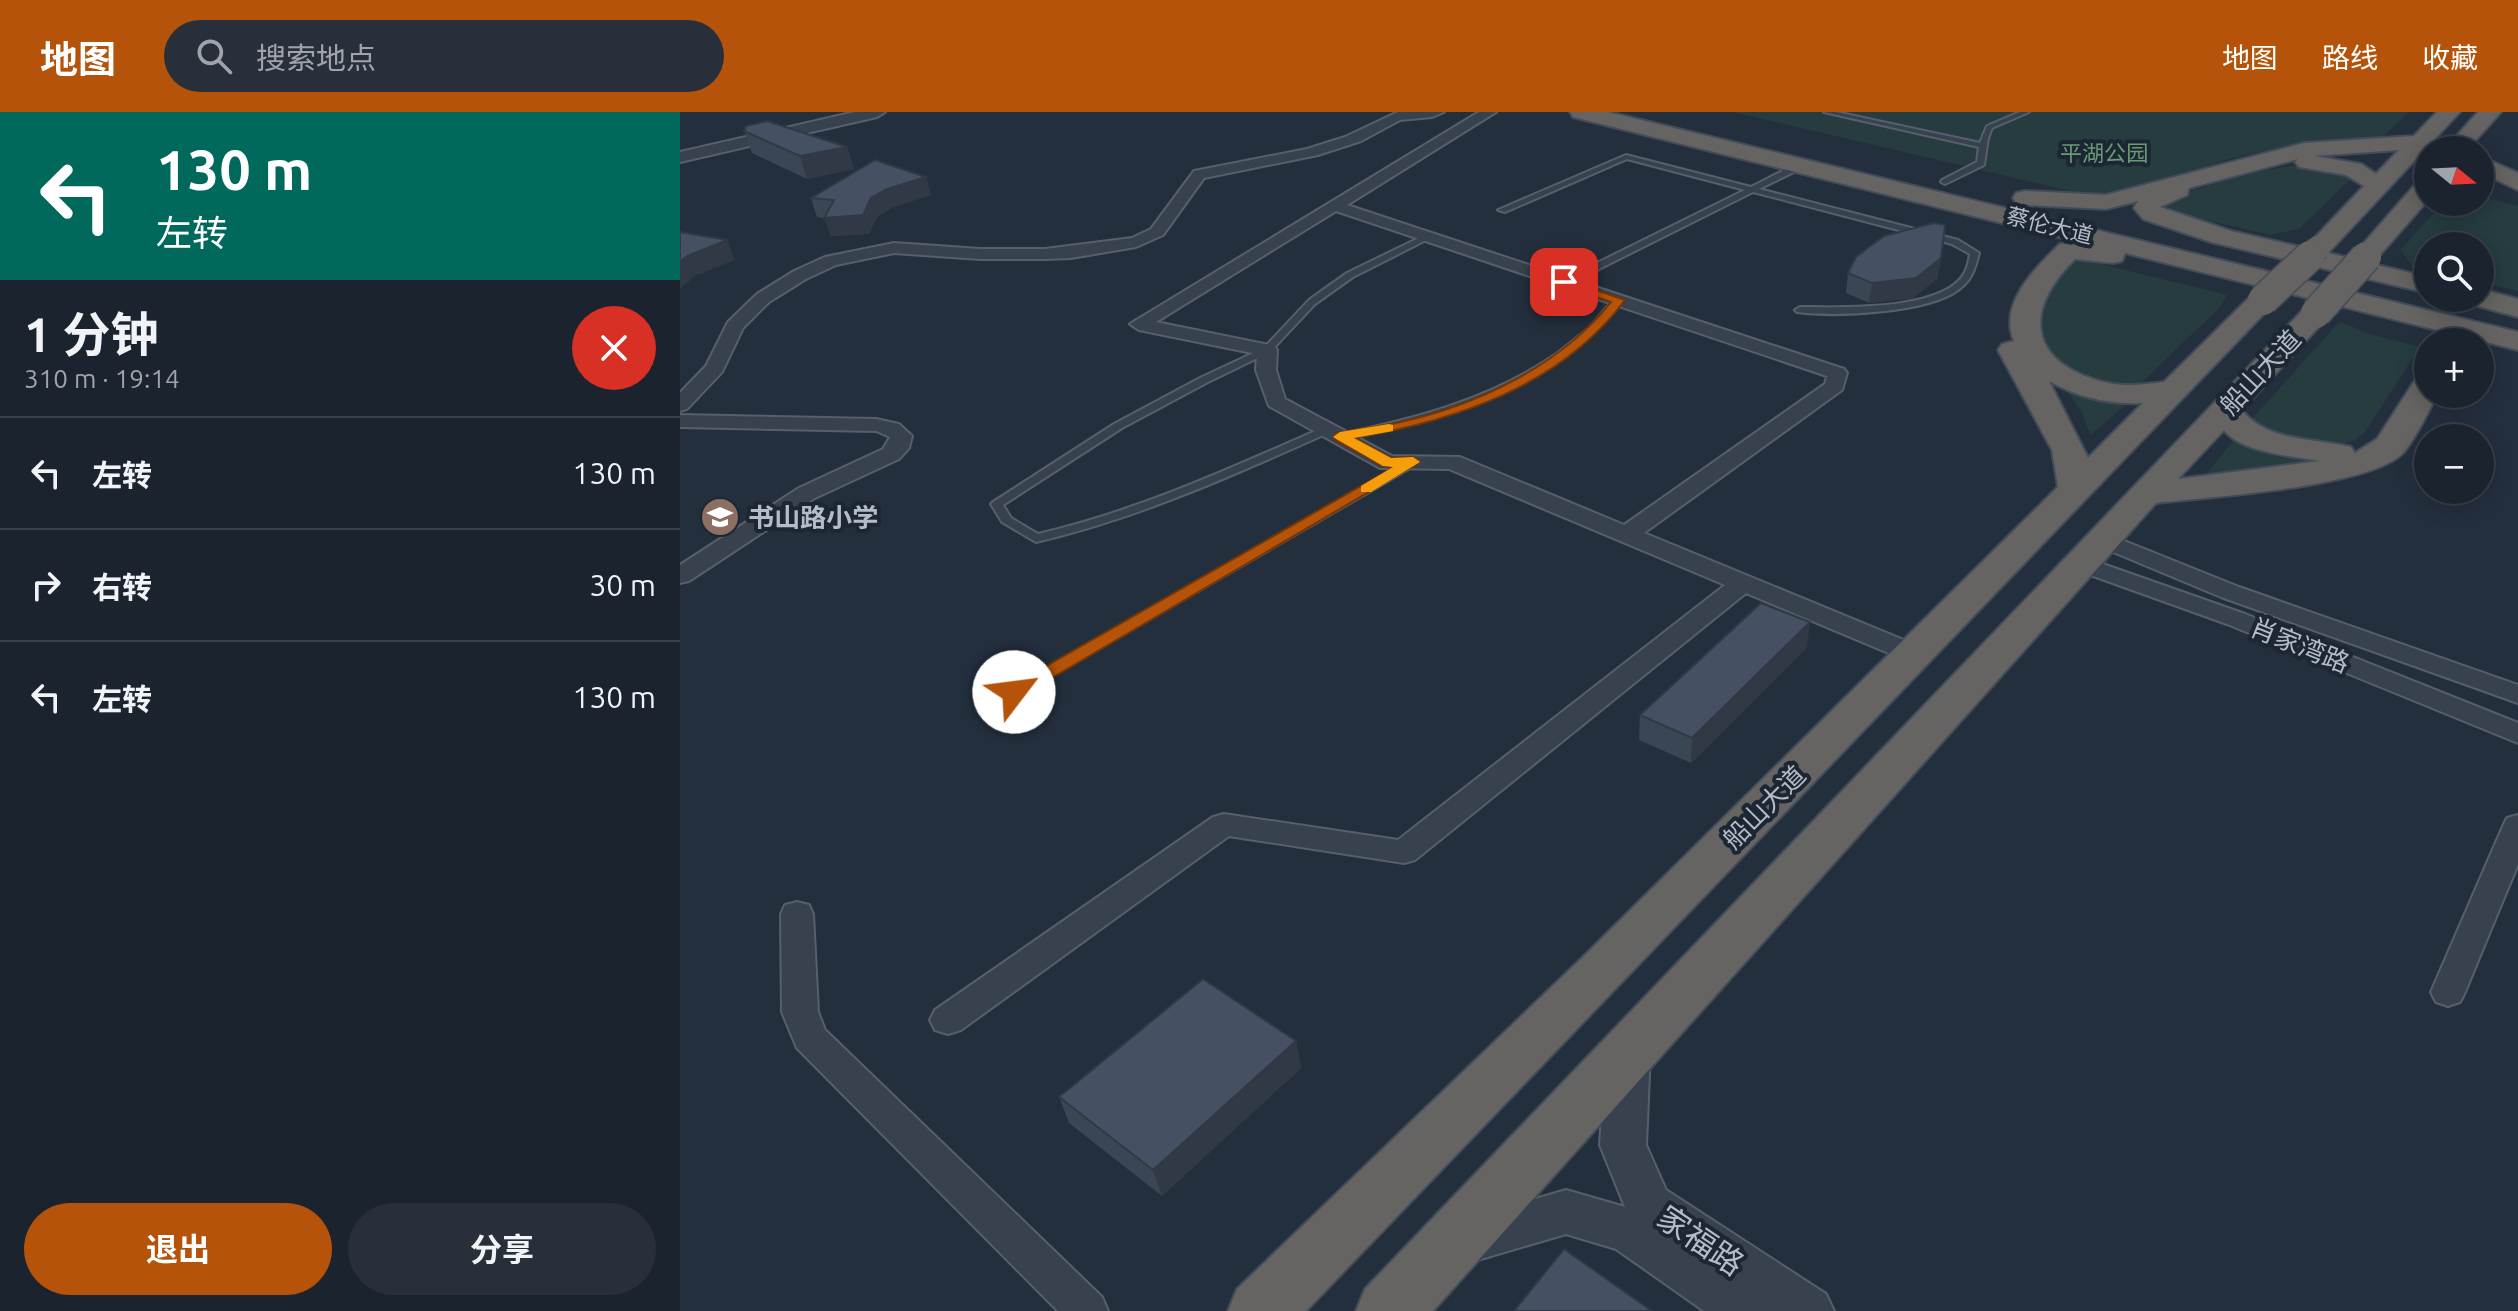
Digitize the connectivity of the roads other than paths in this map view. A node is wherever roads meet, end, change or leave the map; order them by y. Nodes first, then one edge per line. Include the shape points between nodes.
1 (867, 112) edge
2 (877, 112) edge
3 (1437, 112) edge
4 (1489, 112) edge
5 (1581, 112) edge
6 (1656, 112) edge
7 (1827, 112) edge
8 (2026, 112) edge
9 (2449, 112) edge
10 (2490, 112) edge
11 (2426, 136) edge
12 (2469, 136) edge
13 (2414, 142) edge
14 (1983, 146) junction
15 (2414, 148) edge
16 (680, 155) edge
17 (1801, 165) junction
18 (2494, 170) edge
19 (2518, 183) edge
20 (2378, 185) junction
21 (1892, 187) junction
22 (1752, 189) junction
23 (1962, 193) junction
24 (2494, 196) edge
25 (2025, 198) junction
26 (2518, 202) edge
27 (2414, 203) edge
28 (1333, 205) junction
29 (1502, 210) dead end
30 (1428, 237) junction
31 (2224, 237) junction
32 (2165, 265) junction
33 (1592, 269) dead end
34 (2414, 282) edge
35 (2414, 293) edge
36 (1619, 300) junction
37 (2494, 300) edge
38 (2518, 305) edge
39 (1800, 310) dead end
40 (2328, 310) junction
41 (2493, 312) edge
42 (2518, 318) edge
43 (2414, 337) edge
44 (2518, 341) edge
45 (1267, 350) junction
46 (2494, 350) edge
47 (2518, 351) edge
48 (2414, 375) edge
49 (2173, 391) junction
50 (680, 405) edge
51 (2414, 407) edge
52 (2225, 409) junction
53 (680, 421) edge
54 (1333, 433) junction
55 (1413, 462) junction
56 (2076, 489) junction
57 (2145, 494) junction
58 (1626, 535) junction
59 (2091, 551) junction
60 (680, 576) edge
61 (1743, 583) junction
62 (1914, 654) junction
63 (2518, 694) edge
64 (988, 707) dead end
65 (2518, 734) edge
66 (2518, 826) edge
67 (797, 914) dead end
68 (2448, 992) dead end
69 (948, 1020) dead end
70 (1628, 1051) junction
71 (1452, 1244) junction
72 (1087, 1311) edge
73 (1261, 1311) edge
74 (1389, 1311) edge
75 (1747, 1311) edge
76 (1808, 1311) edge

1 - 16 street
2 - 16 street
3 - 50 street via 1397,115 1354,139 1299,157 1199,174 1157,232 1136,242 1045,254 894,248 831,261 763,298 735,326 715,368
4 - 28 street
5 - 17 highway, 蔡伦大道
6 - 23 highway, 蔡伦大道
7 - 14 lane
8 - 14 lane via 1989,127
9 - 11 highway
10 - 12 highway
13 - 25 highway via 2304,150 2106,202
14 - 23 lane via 1981,163
15 - 20 highway
17 - 21 highway, 蔡伦大道
17 - 22 lane
18 - 19 highway
20 - 31 highway via 2353,169 2287,162 2150,201 2147,208 2152,214
20 - 49 highway, 船山大道, bridge
21 - 23 highway
21 - 44 highway, 蔡伦大道
22 - 29 lane via 1626,157
22 - 33 lane
22 - 39 lane via 1955,242 1975,253 1975,265 1957,287 1931,301
23 - 25 highway, 蔡伦大道
23 - 32 highway
23 - 35 highway, 蔡伦大道
23 - 56 highway via 2043,242 2006,323 2013,350 2069,450
24 - 26 highway
25 - 31 highway, 蔡伦大道
27 - 40 highway, 船山大道, bridge
28 - 30 street
28 - 45 street via 1139,324
30 - 36 street
30 - 45 lane via 1350,275 1312,302
31 - 34 highway, 蔡伦大道
32 - 40 highway
32 - 49 highway via 2069,250 2046,268 2025,307 2023,328 2030,349 2044,364 2074,381 2106,392
36 - 54 lane via 1575,348 1494,395 1401,426
36 - 58 street via 1837,373 1835,386
37 - 38 highway
40 - 43 highway
40 - 47 highway
40 - 52 highway, 船山大道
41 - 42 highway
45 - 54 street via 1266,370 1276,402
45 - 54 lane via 1118,426 1021,486 997,504 1006,520 1036,538 1064,533
46 - 47 highway
48 - 52 highway via 2367,447 2354,453 2268,442 2239,428
49 - 56 highway, 船山大道
51 - 57 highway via 2390,446 2374,458 2332,470
52 - 57 highway, 船山大道
53 - 60 street via 876,425 901,436 891,454 807,493
54 - 55 street via 1388,463
55 - 58 street via 1452,462
55 - 64 lane
56 - 62 highway, 船山大道
57 - 59 highway, 船山大道
58 - 61 street
59 - 63 street via 2230,592
59 - 65 street, 肖家湾路 via 2236,619
59 - 70 highway, 船山大道
61 - 62 street
61 - 69 street via 1404,852 1224,825
62 - 73 highway, 船山大道
66 - 68 street
67 - 72 street via 800,1012 810,1038
70 - 71 highway, 船山大道
70 - 76 street, 家福路 via 1623,1145 1648,1205
71 - 74 highway, 船山大道
71 - 75 street, 家福路 via 1566,1212 1630,1231

